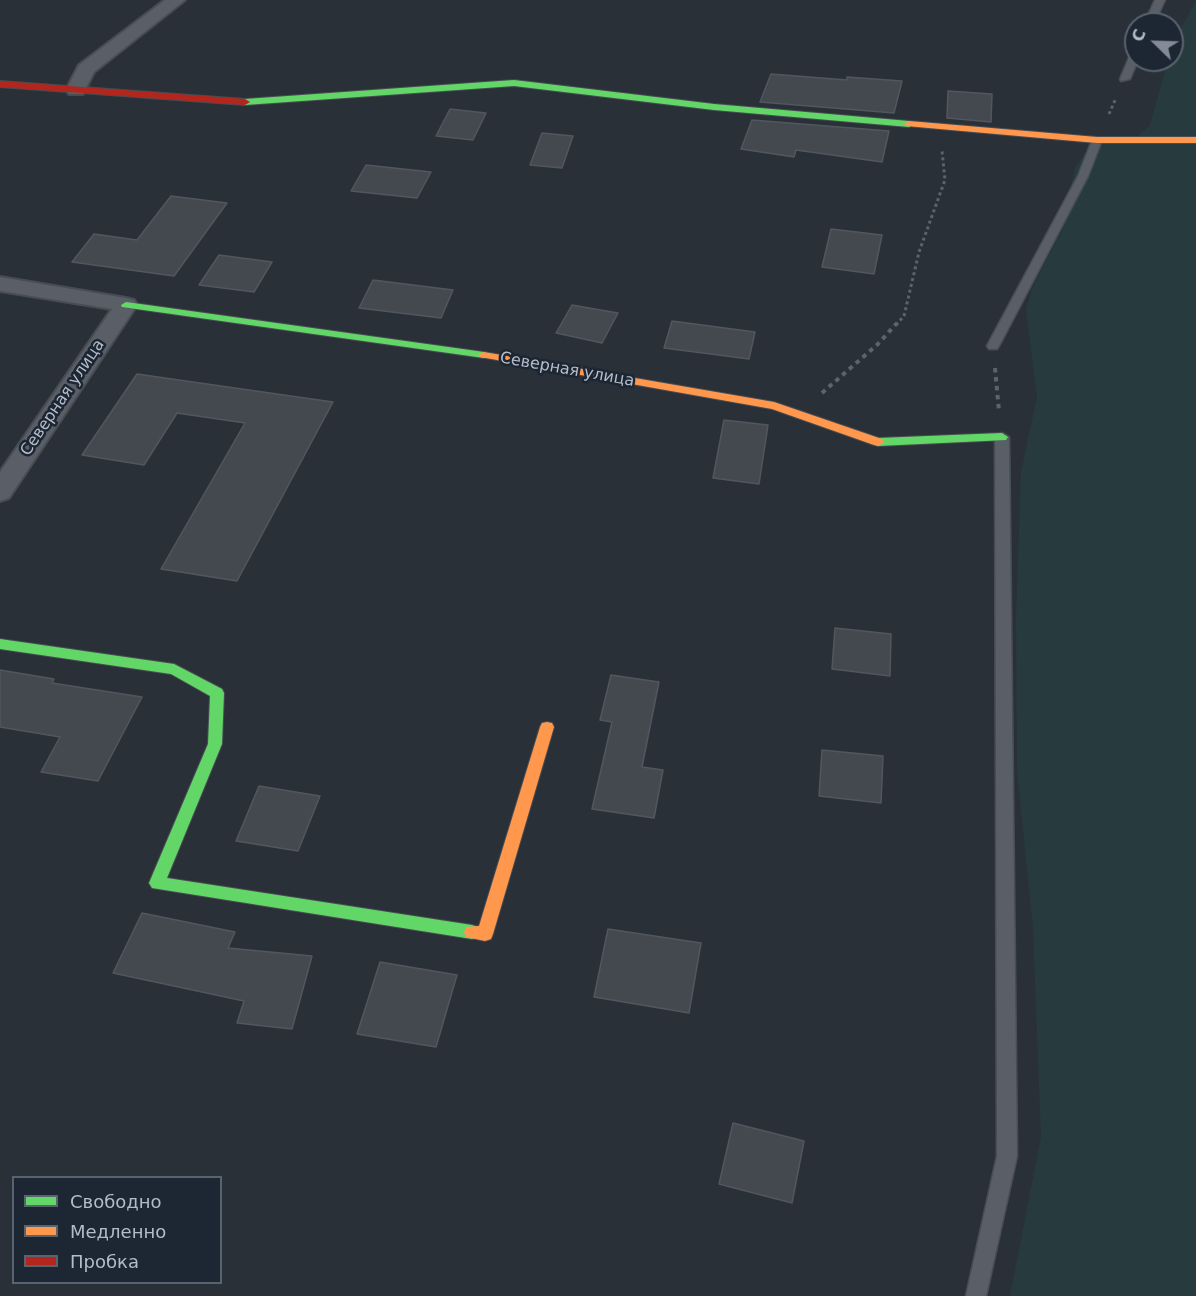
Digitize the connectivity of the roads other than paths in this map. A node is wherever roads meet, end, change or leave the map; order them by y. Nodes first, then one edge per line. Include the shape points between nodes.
1 (176, 0) edge
2 (1128, 72) edge
3 (1125, 79) road end
4 (0, 84) edge
5 (76, 90) junction
6 (1097, 140) junction
7 (1196, 140) edge
8 (0, 284) edge
9 (126, 304) junction
10 (993, 346) road end
11 (1002, 437) joint
12 (0, 492) edge
13 (0, 644) edge
14 (547, 728) dead end
15 (976, 1296) edge

1 - 5 street via 86,69
2 - 3 lane
4 - 5 street
5 - 6 street via 244,102 514,83 714,107
6 - 7 street
6 - 10 lane via 1083,177
8 - 9 street, Северная улица
9 - 11 street, Северная улица via 464,352 774,406 873,442
9 - 12 street, Северная улица
11 - 15 lane via 1007,1156
13 - 14 street via 174,669 217,693 215,744 157,883 485,934

